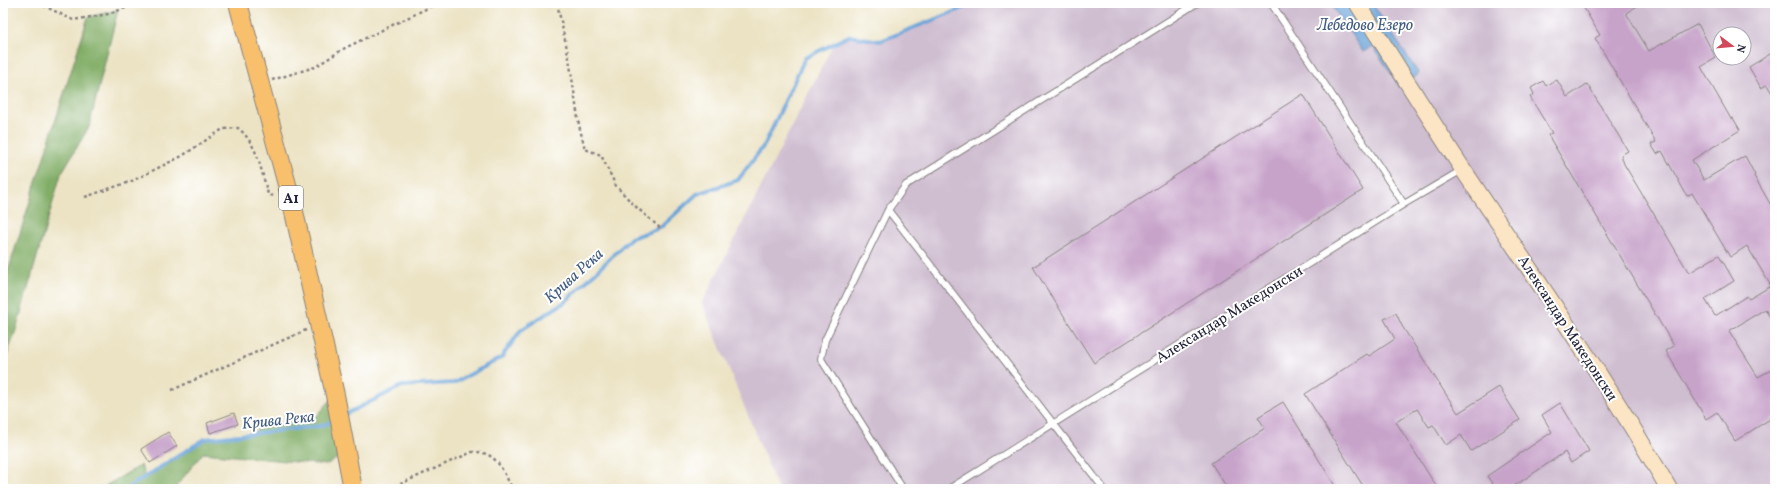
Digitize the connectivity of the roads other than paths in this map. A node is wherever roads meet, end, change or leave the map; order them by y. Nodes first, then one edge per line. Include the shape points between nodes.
1 (238, 3) edge
2 (1197, 3) edge
3 (1271, 3) edge
4 (1357, 3) edge
5 (1463, 169) junction
6 (1404, 204) junction
7 (888, 210) junction
8 (1053, 425) junction
9 (353, 489) edge
10 (903, 489) edge
11 (949, 489) edge
12 (1104, 489) edge
13 (1669, 489) edge

1 - 9 main road, A1 via 292,203
2 - 7 lane via 906,185
3 - 6 lane
4 - 5 main road, Александар Македонски
5 - 6 lane, Александар Македонски
5 - 13 main road, Александар Македонски via 1637,433
6 - 8 lane, Александар Македонски
7 - 8 lane
7 - 10 lane via 826,340 821,359
8 - 11 lane, Александар Македонски
8 - 12 lane

